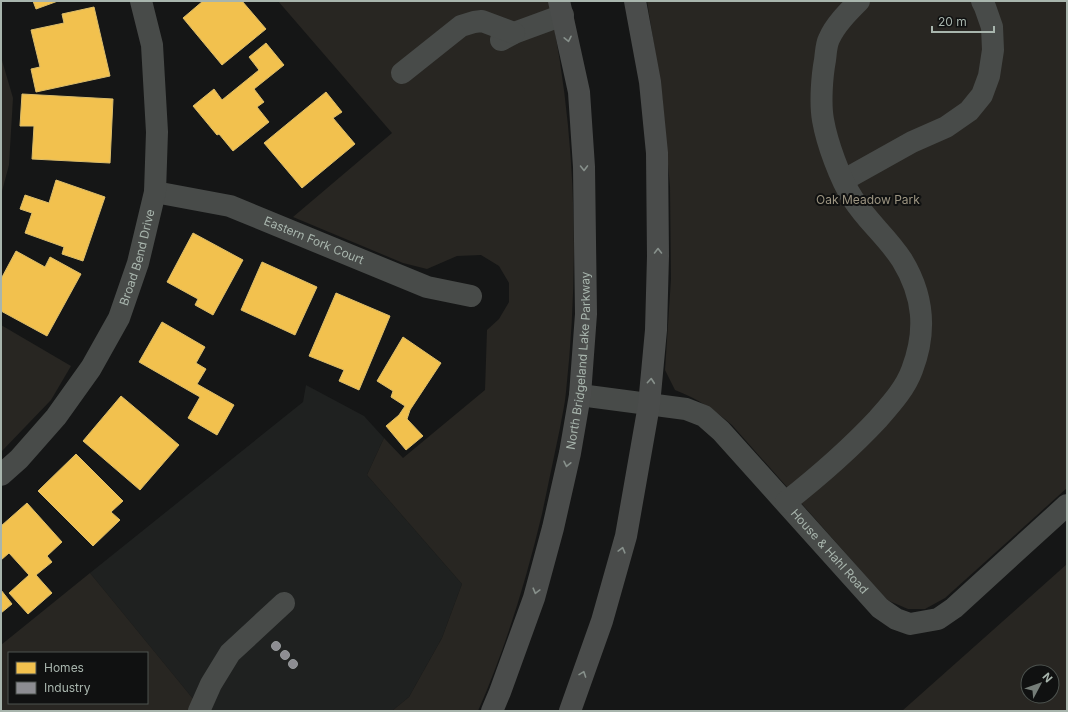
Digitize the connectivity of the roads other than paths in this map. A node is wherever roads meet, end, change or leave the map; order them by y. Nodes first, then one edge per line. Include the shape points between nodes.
1 (141, 1) edge
2 (635, 1) edge
3 (859, 1) edge
4 (982, 1) edge
5 (561, 8) edge
6 (402, 73) dead end
7 (844, 180) junction
8 (155, 192) junction
9 (471, 296) dead end
10 (580, 395) junction
11 (649, 405) junction
12 (1, 475) edge
13 (786, 502) junction
14 (1067, 505) edge
15 (284, 602) dead end
16 (199, 711) edge
17 (492, 711) edge
18 (570, 711) edge

1 - 8 street, Broad Bend Drive via 152,46 157,132
11 -> 2 main road via 658,271 657,153 650,82
3 - 7 street via 846,14 829,39 822,76 823,119 834,158
4 - 7 street via 992,27 993,50 989,76 982,96 968,111 946,127 912,142
5 - 6 street via 507,37 482,21 461,26
5 -> 10 main road, North Bridgeland Lake Parkway via 579,92 584,167 586,314
7 - 13 street via 853,199 902,260 913,281 922,324 920,345 912,371 888,408 831,466
8 - 9 street, Eastern Fork Court via 230,206 427,286
8 - 12 street, Broad Bend Drive via 138,263 119,318 91,368 56,417 19,459
10 - 11 street, House & Hahl Road
10 -> 17 main road, North Bridgeland Lake Parkway via 570,453 534,598
11 - 13 street, House & Hahl Road via 686,409 704,416
18 -> 11 main road via 602,621 626,536
13 - 14 street, House & Hahl Road via 880,608 896,619 910,624 938,619 954,608
15 - 16 street via 230,653 211,684

